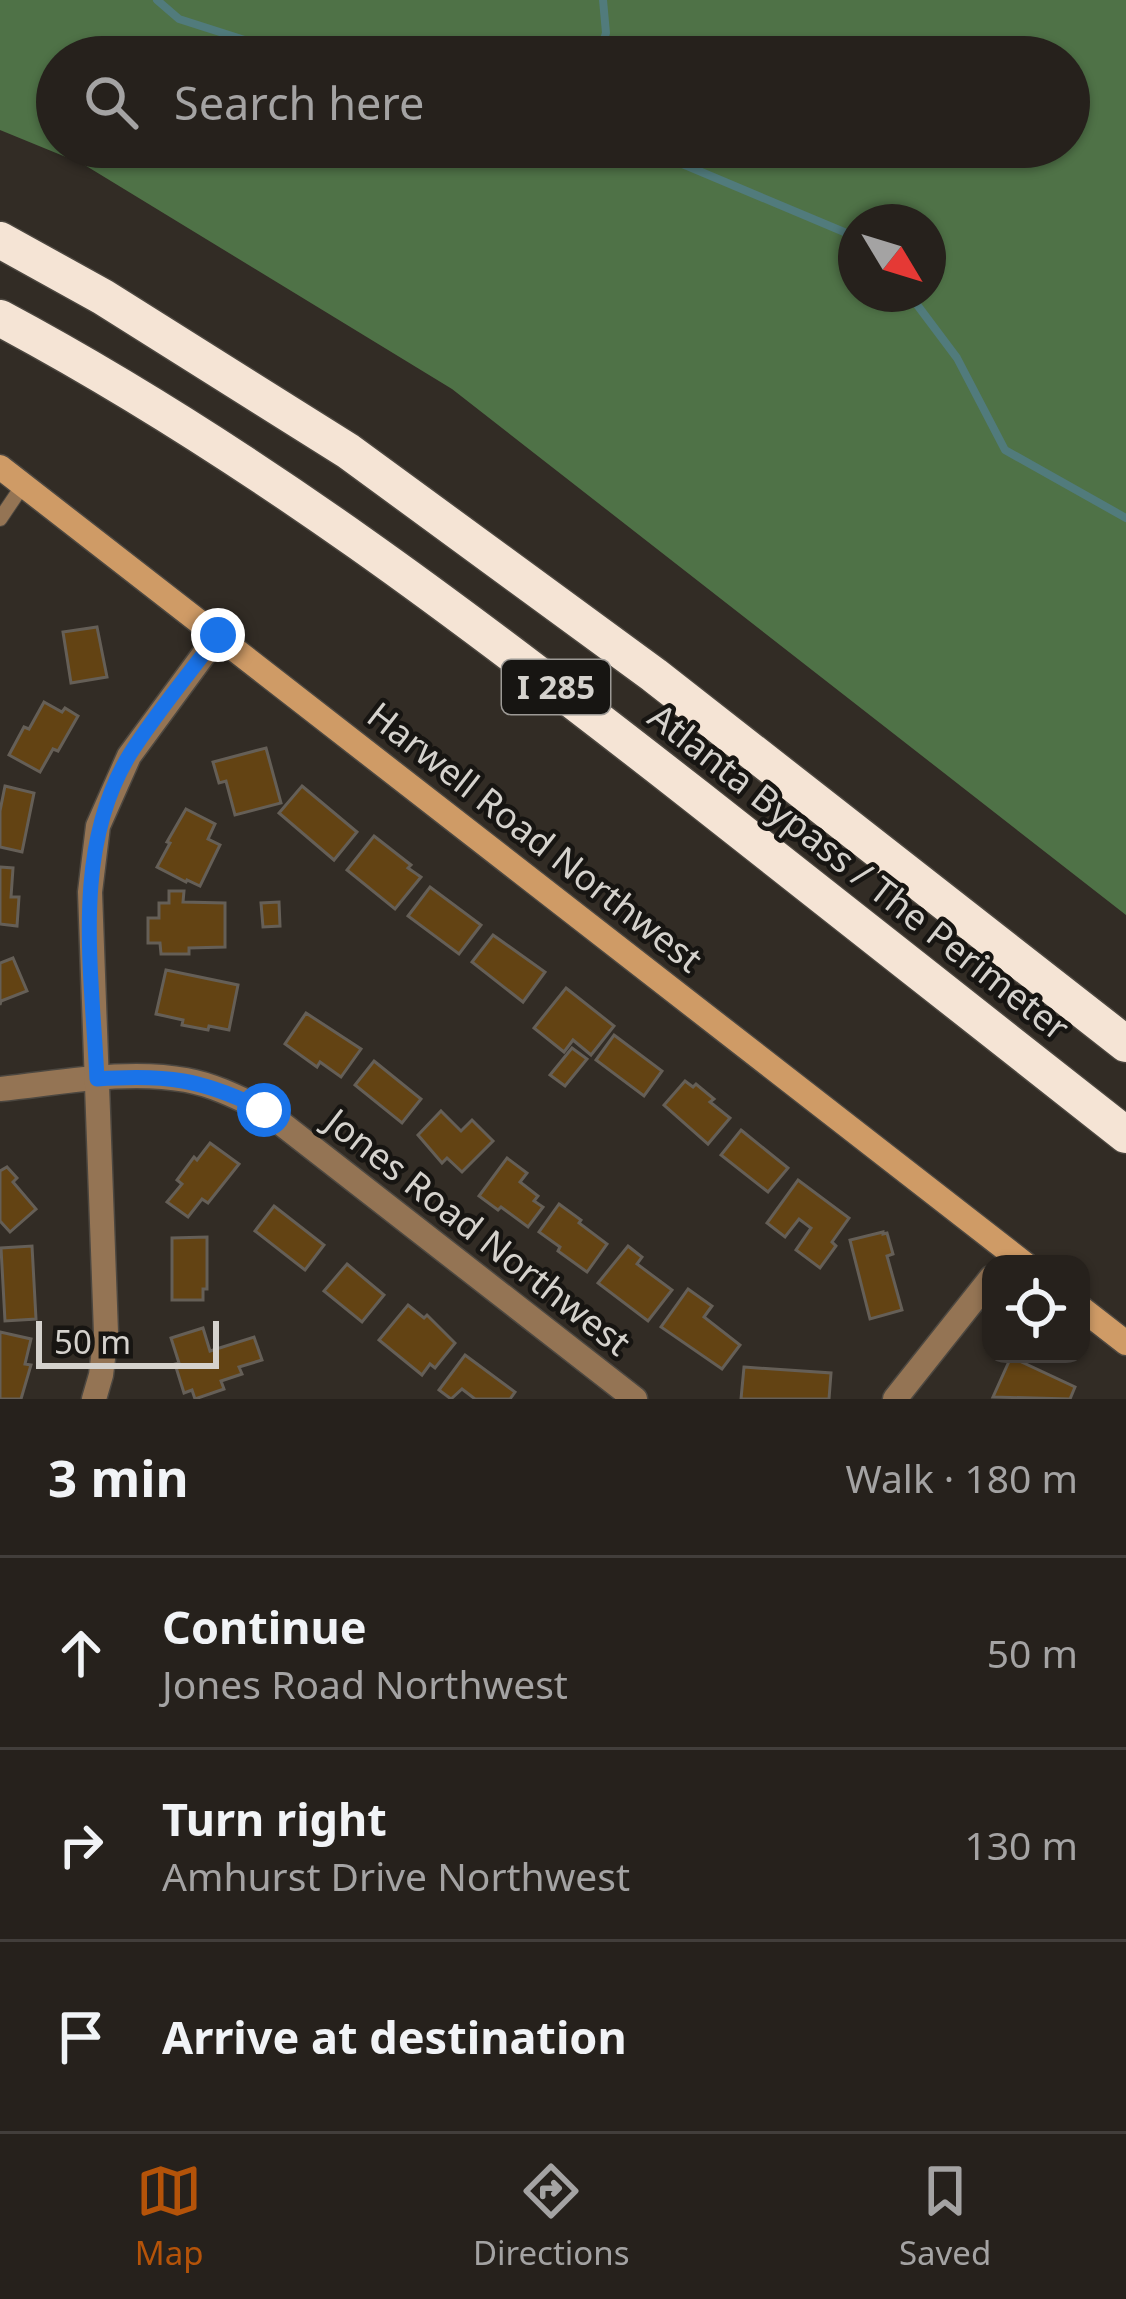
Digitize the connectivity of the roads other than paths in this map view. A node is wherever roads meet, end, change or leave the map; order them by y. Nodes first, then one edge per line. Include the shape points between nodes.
1 (0, 240) edge
2 (0, 318) edge
3 (0, 467) edge
4 (23, 485) junction
5 (0, 519) edge
6 (218, 635) junction
7 (1126, 1044) edge
8 (97, 1079) junction
9 (0, 1089) edge
10 (1126, 1135) edge
11 (1006, 1255) edge
12 (982, 1289) edge
13 (1090, 1315) edge
14 (1126, 1343) edge
15 (94, 1399) edge
16 (635, 1399) edge
17 (895, 1399) edge

1 - 7 highway, Atlanta Bypass / The Perimeter / I 285 via 103,296 367,465 654,675
2 - 10 highway, Atlanta Bypass / The Perimeter / I 285 via 345,532 538,673
3 - 4 street, Harwell Road Northwest
4 - 5 lane
4 - 6 street, Harwell Road Northwest
6 - 8 street via 129,756 98,826 89,892
6 - 11 street, Harwell Road Northwest
8 - 9 street, Jones Road Northwest
8 - 15 street via 106,1333
8 - 16 street, Jones Road Northwest via 187,1080 264,1110
12 - 17 street
13 - 14 street

